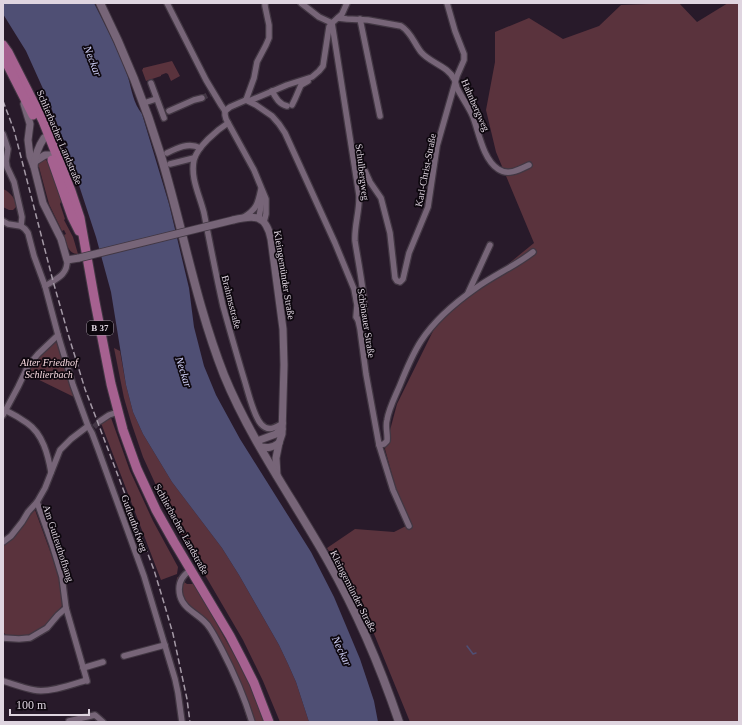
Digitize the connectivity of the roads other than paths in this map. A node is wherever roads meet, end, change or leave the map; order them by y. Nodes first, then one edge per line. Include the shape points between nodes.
1 (100, 3) edge
2 (167, 3) edge
3 (265, 3) edge
4 (301, 3) edge
5 (347, 3) edge
6 (447, 3) edge
7 (338, 18) junction
8 (360, 19) junction
9 (332, 22) junction
10 (3, 45) edge
11 (3, 56) edge
12 (312, 77) junction
13 (455, 82) junction
14 (151, 84) dead end
15 (21, 91) junction
16 (272, 91) junction
17 (202, 98) tunnel mouth
18 (156, 99) junction
19 (247, 101) junction
20 (144, 103) junction
21 (169, 112) dead end
22 (226, 112) junction
23 (380, 116) dead end
24 (164, 118) dead end
25 (228, 123) junction
26 (3, 134) edge
27 (46, 137) junction
28 (200, 148) junction
29 (28, 149) junction
30 (166, 152) dead end
31 (51, 155) junction
32 (194, 158) junction
33 (34, 164) junction
34 (170, 164) dead end
35 (529, 165) dead end
36 (355, 168) junction
37 (261, 188) junction
38 (244, 217) junction
39 (262, 220) junction
40 (3, 221) edge
41 (21, 226) junction
42 (84, 243) junction
43 (490, 245) dead end
44 (533, 252) dead end
45 (67, 260) junction
46 (45, 286) junction
47 (467, 296) junction
48 (358, 320) junction
49 (58, 335) junction
50 (4, 412) edge
51 (118, 412) junction
52 (100, 421) tunnel mouth
53 (282, 426) junction
54 (90, 428) junction
55 (279, 443) junction
56 (259, 444) junction
57 (379, 445) junction
58 (51, 473) junction
59 (277, 476) junction
60 (37, 502) junction
61 (409, 526) dead end
62 (3, 542) edge
63 (191, 570) junction
64 (66, 608) junction
65 (4, 637) edge
66 (165, 645) junction
67 (124, 656) dead end
68 (103, 662) dead end
69 (83, 668) junction
70 (3, 681) edge
71 (69, 721) dead end
72 (103, 722) edge
73 (182, 722) edge
74 (252, 722) edge
75 (269, 722) edge
76 (399, 722) edge

1 - 20 main road, Kleingemünder Straße via 133,73
2 - 22 street, Kleingemünder Straße via 212,93
3 - 19 street via 269,38 257,62
4 - 9 street via 318,17
5 - 7 street
6 - 13 street, Karl-Christ-Straße via 464,57
7 - 8 street, Hahnbergweg
7 - 9 street
8 - 13 street, Hahnbergweg via 402,27 424,55 449,73
8 - 23 street
9 - 12 street via 328,30 323,66
9 - 36 street, Schulbergweg
10 - 27 main road, Schlierbacher Landstraße / B 37 via 31,98
11 - 15 main road, Schlierbacher Landstraße / B 37
12 - 16 street
12 - 16 street via 301,85 295,99 289,105 282,104
13 - 35 street, Hahnbergweg via 473,117 486,154 494,166 509,173
13 - 36 street, Karl-Christ-Straße via 437,150 428,207 400,282 395,278 390,233 381,198 365,171
14 - 18 street
15 - 27 main road, Schlierbacher Landstraße / B 37
15 - 29 street via 29,120
16 - 19 street
17 - 21 street
18 - 20 street
18 - 24 street
19 - 22 street via 230,107
19 - 48 street, Schönauer Straße via 272,116 285,133 349,277 355,293
20 - 56 main road, Kleingemünder Straße via 162,157 211,339 230,389
22 - 25 street, Kleingemünder Straße
25 - 28 street
25 - 37 street, Kleingemünder Straße
26 - 41 street via 8,149 7,166 14,182 22,216
27 - 29 street via 36,140
27 - 31 main road, Schlierbacher Landstraße / B 37
27 - 33 street via 38,150
27 - 42 main road, Schlierbacher Landstraße / B 37 via 71,191 80,218
28 - 30 street via 191,145
28 - 32 street
29 - 33 street
31 - 33 street via 45,155
31 - 42 main road, Schlierbacher Landstraße / B 37 via 72,217
32 - 34 street
32 - 53 street, Brahmsstraße via 194,178 217,279 247,388 260,423 268,429
33 - 45 street via 43,203 61,238
36 - 48 street, Schulbergweg via 359,201 355,240 364,312 364,317
37 - 38 street via 256,208
37 - 39 street, Kleingemünder Straße
38 - 39 street via 251,216
38 - 45 street, bridge
39 - 53 street, Kleingemünder Straße via 271,239 283,329
40 - 41 street
41 - 46 street, Gutleuthofweg via 28,233
42 - 51 main road, Schlierbacher Landstraße / B 37
43 - 47 street
44 - 47 street via 478,286
45 - 46 street via 65,272
46 - 49 street, Gutleuthofweg
47 - 57 street via 437,322 416,351 390,409 386,424 387,441
48 - 57 street, Schönauer Straße
49 - 50 street via 28,366
49 - 54 street, Gutleuthofweg
50 - 58 street via 28,423 36,431 48,458
51 - 52 street
51 - 63 main road, Schlierbacher Landstraße / B 37 via 137,469 152,502
53 - 55 street, Kleingemünder Straße via 282,438
53 - 56 street via 276,434
54 - 58 street, Am Gutleuthofhang via 71,439 60,450
54 - 66 street, Gutleuthofweg via 144,576
55 - 56 street via 269,448
55 - 59 street, Kleingemünder Straße via 276,458
56 - 59 main road, Kleingemünder Straße
57 - 61 street, Schönauer Straße via 391,486
58 - 60 street, Am Gutleuthofhang
59 - 76 main road, Kleingemünder Straße via 350,600 377,661
60 - 62 street
60 - 64 street, Am Gutleuthofhang via 62,577
63 - 74 street via 181,579 181,598 210,628 238,682
63 - 75 main road, Schlierbacher Landstraße / B 37 via 243,661
64 - 65 street via 47,628 30,638
64 - 69 street, Am Gutleuthofhang
66 - 67 street
66 - 73 street, Gutleuthofweg via 178,693
68 - 69 street
69 - 70 street, Am Gutleuthofhang via 87,681 52,690 36,691
71 - 72 street via 95,715

